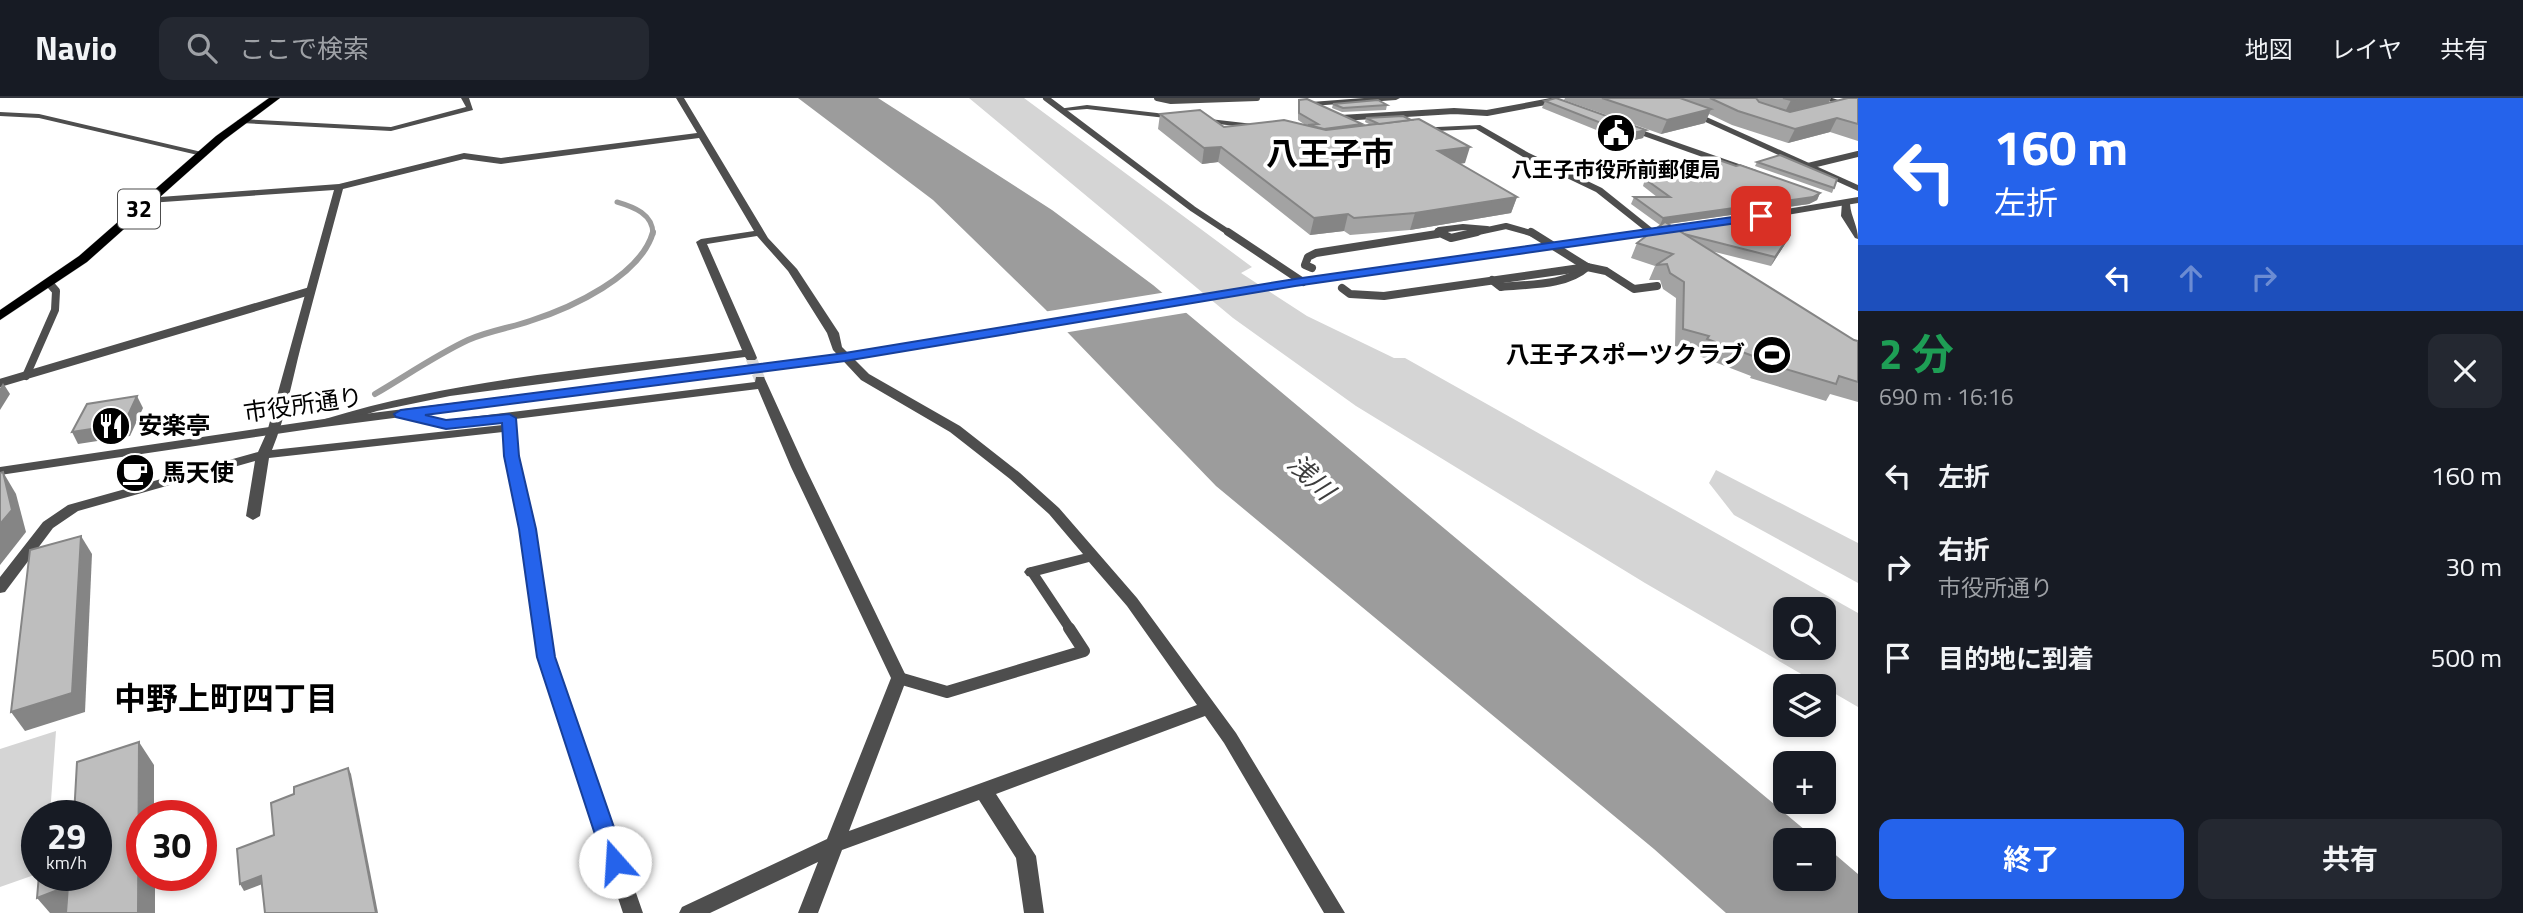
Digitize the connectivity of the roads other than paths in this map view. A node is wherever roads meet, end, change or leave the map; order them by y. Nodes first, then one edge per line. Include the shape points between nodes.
1 (275, 98) edge
2 (476, 98) edge
3 (680, 98) edge
4 (1046, 98) edge
5 (1157, 98) edge
6 (1257, 98) edge
7 (1299, 98) edge
8 (1396, 98) edge
9 (1824, 98) edge
10 (465, 99) edge
11 (1547, 99) edge
12 (1311, 104) junction
13 (1563, 105) edge
14 (1846, 105) junction
15 (1679, 107) edge
16 (1834, 108) edge
17 (1858, 108) edge
18 (1062, 109) junction
19 (0, 114) edge
20 (1341, 118) junction
21 (241, 121) junction
22 (1614, 123) edge
23 (1268, 127) edge
24 (1366, 128) edge
25 (1410, 130) edge
26 (701, 135) junction
27 (202, 153) junction
28 (1858, 154) edge
29 (1808, 166) junction
30 (1765, 176) edge
31 (339, 187) junction
32 (1858, 188) edge
33 (1824, 197) dead end
34 (149, 200) junction
35 (1858, 200) edge
36 (1845, 204) junction
37 (1858, 209) edge
38 (1748, 218) edge
39 (1679, 228) edge
40 (1652, 232) junction
41 (759, 233) junction
42 (1858, 236) edge
43 (1555, 246) junction
44 (1587, 267) junction
45 (1312, 268) dead end
46 (1492, 280) junction
47 (1299, 282) junction
48 (49, 283) junction
49 (1657, 286) edge
50 (1342, 288) dead end
51 (310, 291) junction
52 (0, 316) edge
53 (850, 356) junction
54 (26, 376) junction
55 (0, 383) edge
56 (401, 414) junction
57 (324, 423) junction
58 (509, 423) junction
59 (273, 432) junction
60 (263, 455) junction
61 (0, 471) edge
62 (253, 516) dead end
63 (1093, 556) junction
64 (1032, 572) joint
65 (0, 588) edge
66 (899, 678) junction
67 (1209, 708) junction
68 (983, 790) junction
69 (834, 845) junction
70 (632, 913) edge
71 (689, 913) edge
72 (808, 913) edge
73 (1034, 913) edge
74 (1335, 913) edge

1 - 21 main road, 32
2 - 10 street
3 - 26 street
4 - 18 lane
5 - 6 lane
7 - 12 street
8 - 12 street
9 - 14 street
10 - 21 street via 470,108 391,129
11 - 13 street
11 - 20 lane via 1487,113
12 - 20 street
14 - 16 lane
14 - 17 street
15 - 29 street
18 - 23 street via 1087,107
18 - 47 lane via 1193,209
19 - 27 street via 39,116
20 - 24 street
21 - 27 main road, 32
22 - 30 street
25 - 40 street via 1477,127 1599,190
26 - 31 street via 501,161 464,156
26 - 41 street
27 - 34 main road, 32
28 - 29 lane
29 - 32 street
31 - 34 street
31 - 51 street
33 - 36 street
34 - 48 main road, 32
35 - 36 street
36 - 37 street
36 - 38 street
36 - 42 street via 1846,216
39 - 40 street, 市役所通り
40 - 43 street, 市役所通り
41 - 53 street via 792,269 833,333 837,348
41 - 57 street via 701,242 750,355 450,392
43 - 44 lane
43 - 45 lane via 1527,230 1506,226 1475,235 1451,238 1437,234 1316,253 1305,265
43 - 47 street, 市役所通り
44 - 46 lane
44 - 46 lane via 1570,277 1501,287
44 - 49 lane via 1606,271 1634,289
46 - 50 lane via 1384,296 1350,294
47 - 53 street, 市役所通り
48 - 52 main road, 32
48 - 54 lane via 56,291 55,310
51 - 54 lane
51 - 59 street
53 - 56 street, 市役所通り
53 - 63 street via 875,384 939,419 1035,492
54 - 55 lane
56 - 57 street, 市役所通り
56 - 58 street via 446,424
57 - 59 street, 市役所通り
58 - 60 street
58 - 66 street via 760,383
58 - 70 street via 546,657
59 - 60 street
59 - 61 street, 市役所通り
60 - 62 street
60 - 65 street via 74,508 48,525
63 - 64 street
63 - 67 street
64 - 66 lane via 1084,651 947,692
66 - 69 street
67 - 68 street
67 - 74 street
68 - 69 street
68 - 73 street via 1026,856
69 - 71 street
69 - 72 street

